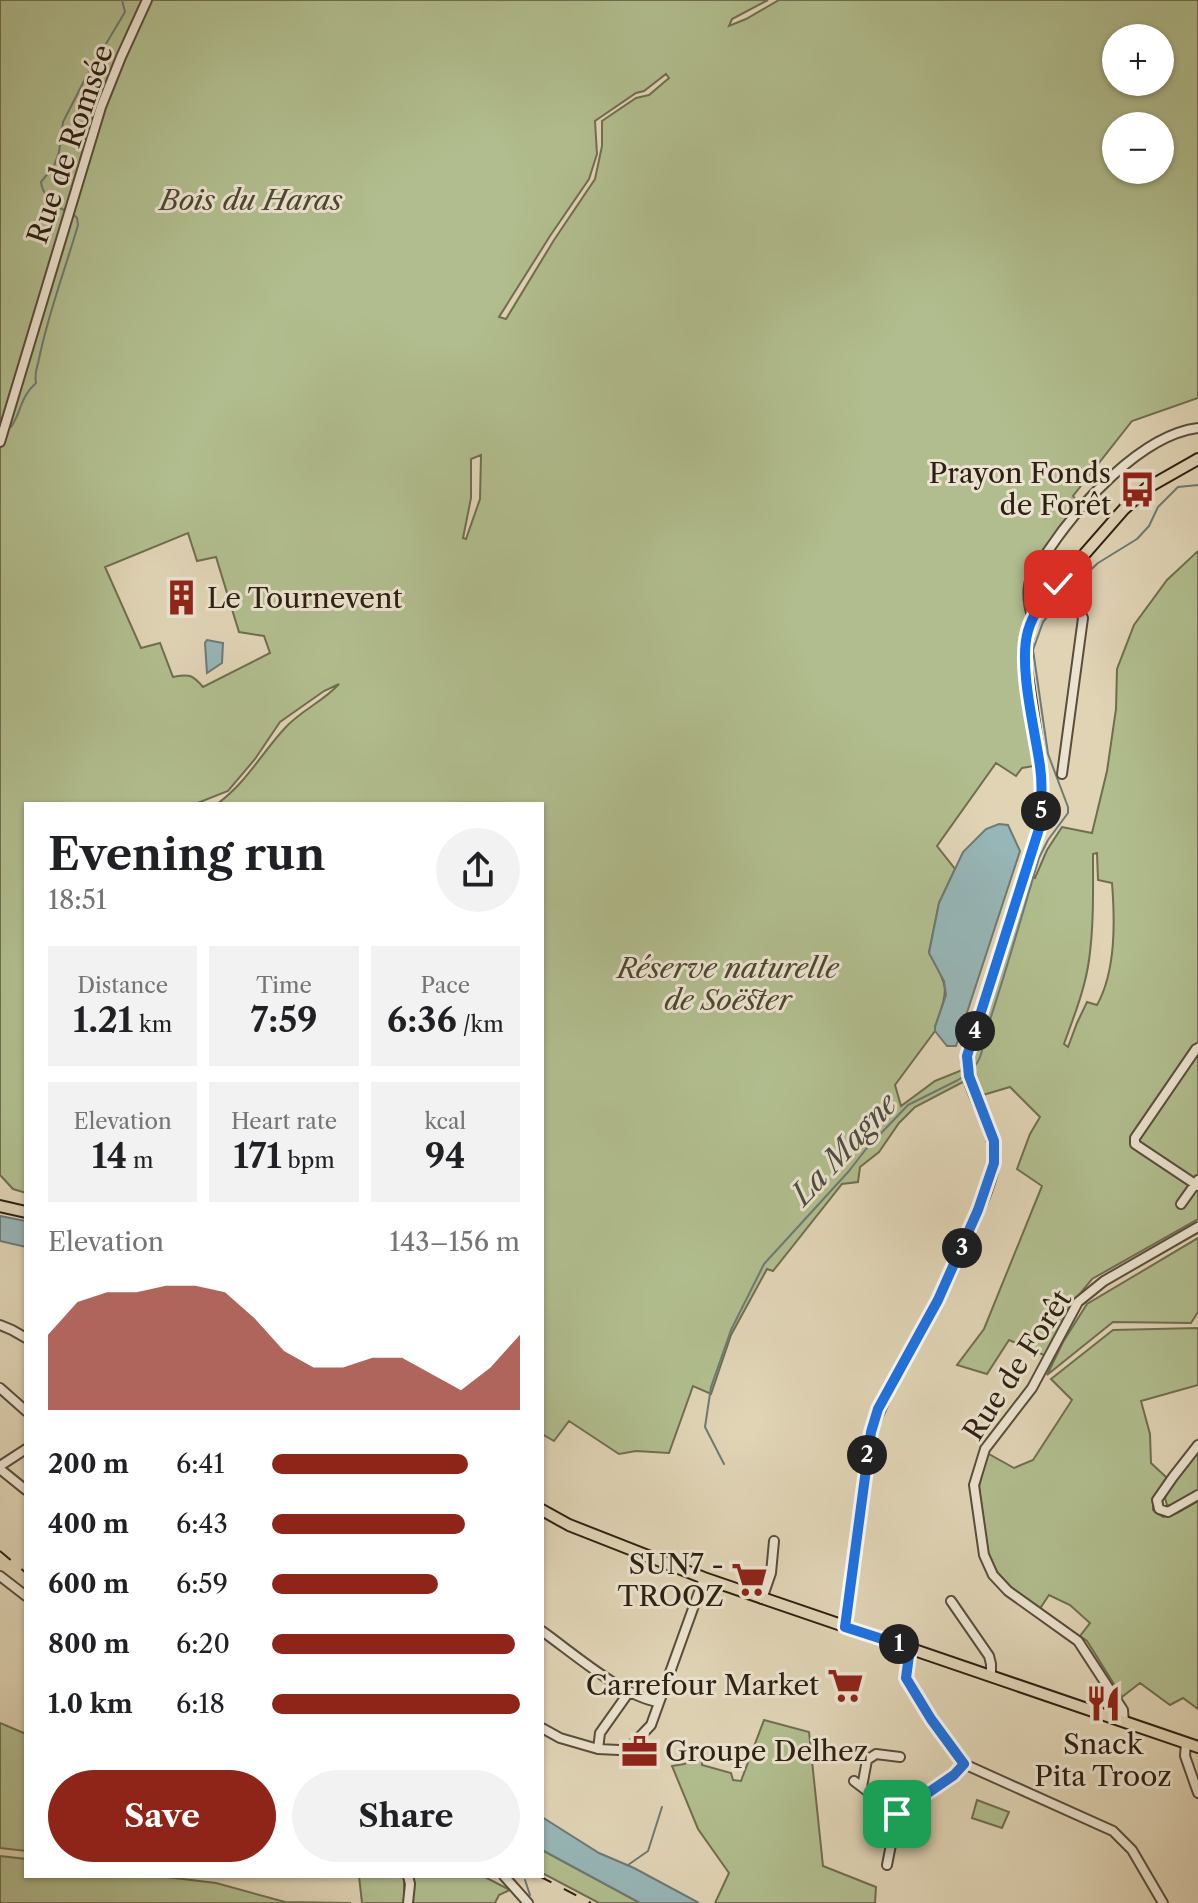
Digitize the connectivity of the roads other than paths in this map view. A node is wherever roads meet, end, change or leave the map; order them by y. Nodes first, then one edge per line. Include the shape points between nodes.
1 (147, 0) edge
2 (1198, 428) edge
3 (0, 442) edge
4 (1198, 459) edge
5 (1062, 586) junction
6 (1033, 620) junction
7 (1062, 774) dead end
8 (1198, 1048) edge
9 (1197, 1183) edge
10 (1181, 1204) dead end
11 (0, 1206) edge
12 (24, 1212) edge
13 (1198, 1227) edge
14 (0, 1325) edge
15 (24, 1337) edge
16 (0, 1388) edge
17 (24, 1409) edge
18 (1198, 1445) edge
19 (24, 1450) edge
20 (0, 1467) edge
21 (24, 1488) edge
22 (1198, 1495) edge
23 (544, 1511) edge
24 (774, 1541) dead end
25 (0, 1576) edge
26 (704, 1578) junction
27 (24, 1594) edge
28 (762, 1599) junction
29 (951, 1601) dead end
30 (845, 1627) junction
31 (544, 1632) edge
32 (910, 1648) junction
33 (991, 1676) junction
34 (629, 1692) junction
35 (658, 1702) junction
36 (1124, 1722) junction
37 (544, 1729) edge
38 (1186, 1743) junction
39 (1198, 1747) edge
40 (598, 1749) junction
41 (900, 1757) dead end
42 (964, 1764) junction
43 (1198, 1793) edge
44 (897, 1814) junction
45 (887, 1865) dead end
46 (408, 1878) edge
47 (506, 1878) edge
48 (408, 1903) edge
49 (528, 1903) edge
50 (1163, 1903) edge

1 - 3 street, Rue de Romsée via 101,107
2 - 6 street via 1171,435 1145,451 1083,505 1031,578 1028,602
4 - 5 main road via 1147,488 1124,509
5 - 6 main road via 1040,605
5 - 7 street via 1083,618
6 - 30 main road via 1025,662 1041,771 1039,829 967,1056 994,1141 994,1163 938,1300 878,1409
8 - 9 street via 1135,1138 1135,1144
9 - 10 street
11 - 12 main road
13 - 36 street, Rue de Forêt via 1104,1281 1078,1302 1032,1388 985,1449 974,1485 984,1555 993,1575 1078,1641 1123,1710
14 - 15 street
16 - 17 street
18 - 22 street via 1157,1500 1159,1509 1168,1512
19 - 20 street
20 - 21 street
23 - 26 main road
24 - 28 street
25 - 27 street
26 - 28 main road
26 - 35 street
28 - 30 main road
29 - 33 street via 989,1656
30 - 32 main road
31 - 34 street
32 - 33 main road
32 - 42 street via 906,1678
33 - 36 main road
34 - 35 street
34 - 40 street via 600,1733
35 - 40 street via 651,1725 630,1747
36 - 38 main road
37 - 40 street
38 - 39 main road
38 - 43 street via 1185,1756
41 - 44 street via 876,1754 867,1760 858,1784
42 - 44 street
42 - 50 street via 1113,1831 1132,1850
44 - 45 street
46 - 48 street
47 - 49 street

